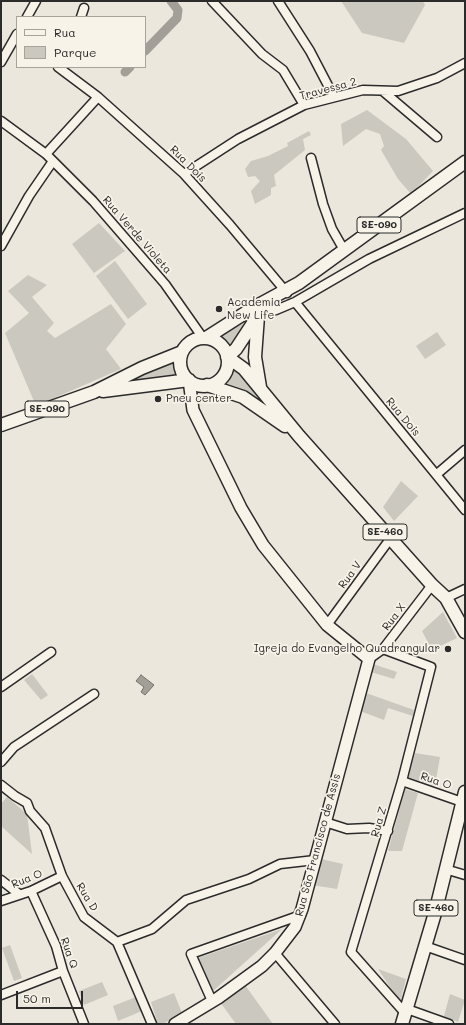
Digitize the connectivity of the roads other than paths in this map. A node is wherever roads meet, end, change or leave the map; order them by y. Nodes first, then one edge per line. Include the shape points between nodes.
1 (36, 1) edge
2 (212, 1) edge
3 (278, 1) edge
4 (84, 8) dead end
5 (27, 16) edge
6 (81, 16) edge
7 (16, 36) edge
8 (1, 62) edge
9 (465, 63) edge
10 (59, 68) edge
11 (384, 92) junction
12 (98, 97) junction
13 (334, 97) junction
14 (304, 105) junction
15 (1, 121) edge
16 (437, 137) dead end
17 (46, 154) junction
18 (311, 158) dead end
19 (53, 161) junction
20 (465, 162) edge
21 (184, 174) junction
22 (465, 212) edge
23 (2, 243) edge
24 (344, 250) junction
25 (290, 293) junction
26 (259, 315) junction
27 (204, 338) junction
28 (182, 352) junction
29 (227, 359) junction
30 (188, 380) junction
31 (207, 385) junction
32 (261, 388) junction
33 (94, 392) junction
34 (1, 425) edge
35 (299, 436) junction
36 (465, 450) edge
37 (437, 474) junction
38 (465, 510) edge
39 (390, 539) junction
40 (432, 585) junction
41 (465, 589) edge
42 (446, 598) junction
43 (327, 625) junction
44 (465, 632) edge
45 (383, 649) junction
46 (51, 652) dead end
47 (369, 659) junction
48 (1, 687) edge
49 (94, 694) dead end
50 (1, 762) edge
51 (402, 781) junction
52 (1, 785) edge
53 (464, 797) edge
54 (325, 822) junction
55 (388, 831) junction
56 (315, 860) junction
57 (445, 868) junction
58 (465, 875) edge
59 (62, 876) junction
60 (1, 880) edge
61 (31, 891) junction
62 (19, 894) junction
63 (1, 901) edge
64 (300, 915) junction
65 (117, 942) junction
66 (425, 946) junction
67 (275, 953) junction
68 (465, 960) edge
69 (63, 971) junction
70 (1, 995) edge
71 (212, 1001) junction
72 (405, 1015) edge
73 (179, 1023) edge
74 (84, 1024) edge
75 (152, 1024) edge
76 (335, 1024) edge
77 (449, 1024) edge

1 - 5 street
2 - 14 street via 262,54 284,70
3 - 13 street via 313,56
4 - 6 street
7 - 8 street
9 - 11 street, Travessa 2 via 437,78 398,91
10 - 12 street, Rua Dois
11 - 13 street, Travessa 2 via 368,90
11 - 16 street
12 - 17 street
12 - 21 street, Rua Dois
13 - 14 street, Travessa 2
14 - 21 street, Travessa 2 via 238,139
15 - 17 street, Rua Verde Violeta
17 - 19 street, Rua Verde Violeta
18 - 24 street via 323,204 332,229
19 - 23 street
19 - 27 street, Rua Verde Violeta via 128,239
20 - 24 main road, SE-090
21 - 25 street, Rua Dois
22 - 25 street via 369,259
24 - 25 main road, SE-090
25 - 26 main road, SE-090
25 - 27 main road, SE-090
25 - 37 street, Rua Dois
26 - 29 main road, SE-090
26 - 32 main road via 255,357
27 - 28 main road via 190,342
27 - 29 main road via 217,342
28 - 30 main road via 180,367
28 - 33 main road, SE-090
29 - 31 main road via 220,380
29 - 32 main road, SE-460 via 238,364
30 - 31 main road via 197,385
30 - 33 main road, SE-090
30 - 43 street via 193,410 241,508 274,561
31 - 35 main road, SE-460 via 243,397
32 - 35 main road, SE-460
33 - 34 main road, SE-090
35 - 39 main road, SE-460
36 - 37 street
37 - 38 street, Rua Dois
39 - 40 main road, SE-460
39 - 43 street, Rua V
40 - 42 main road, SE-460
40 - 45 street, Rua X
41 - 42 street
42 - 44 main road, SE-460
43 - 47 street
45 - 47 street, Rua X
45 - 51 street, Rua Z via 430,667
46 - 48 street
47 - 54 street, Rua São Francisco de Assis
49 - 50 street via 14,747
51 - 53 street, Rua O
51 - 55 street, Rua Z
52 - 59 street, Rua D via 27,803 30,811 45,828
53 - 57 main road, SE-460
54 - 55 street via 347,829 369,828
54 - 56 street, Rua São Francisco de Assis
55 - 72 street, Rua Z via 351,952
56 - 64 street, Rua São Francisco de Assis
56 - 65 street via 280,864 249,879 186,900 152,929
57 - 58 street
57 - 66 main road, SE-460
59 - 61 street, Rua O
59 - 65 street, Rua D via 84,917
60 - 62 street
61 - 62 street, Rua O
61 - 69 street, Rua Q via 56,946
62 - 63 street, Rua O
64 - 67 street, Rua São Francisco de Assis via 292,931
64 - 71 street via 191,954
65 - 75 street, Rua D
66 - 68 street
66 - 72 main road, SE-460
67 - 71 street, Rua São Francisco de Assis via 262,966
67 - 76 street
69 - 70 street
69 - 74 street, Rua Q
71 - 73 street, Rua São Francisco de Assis
72 - 77 street

